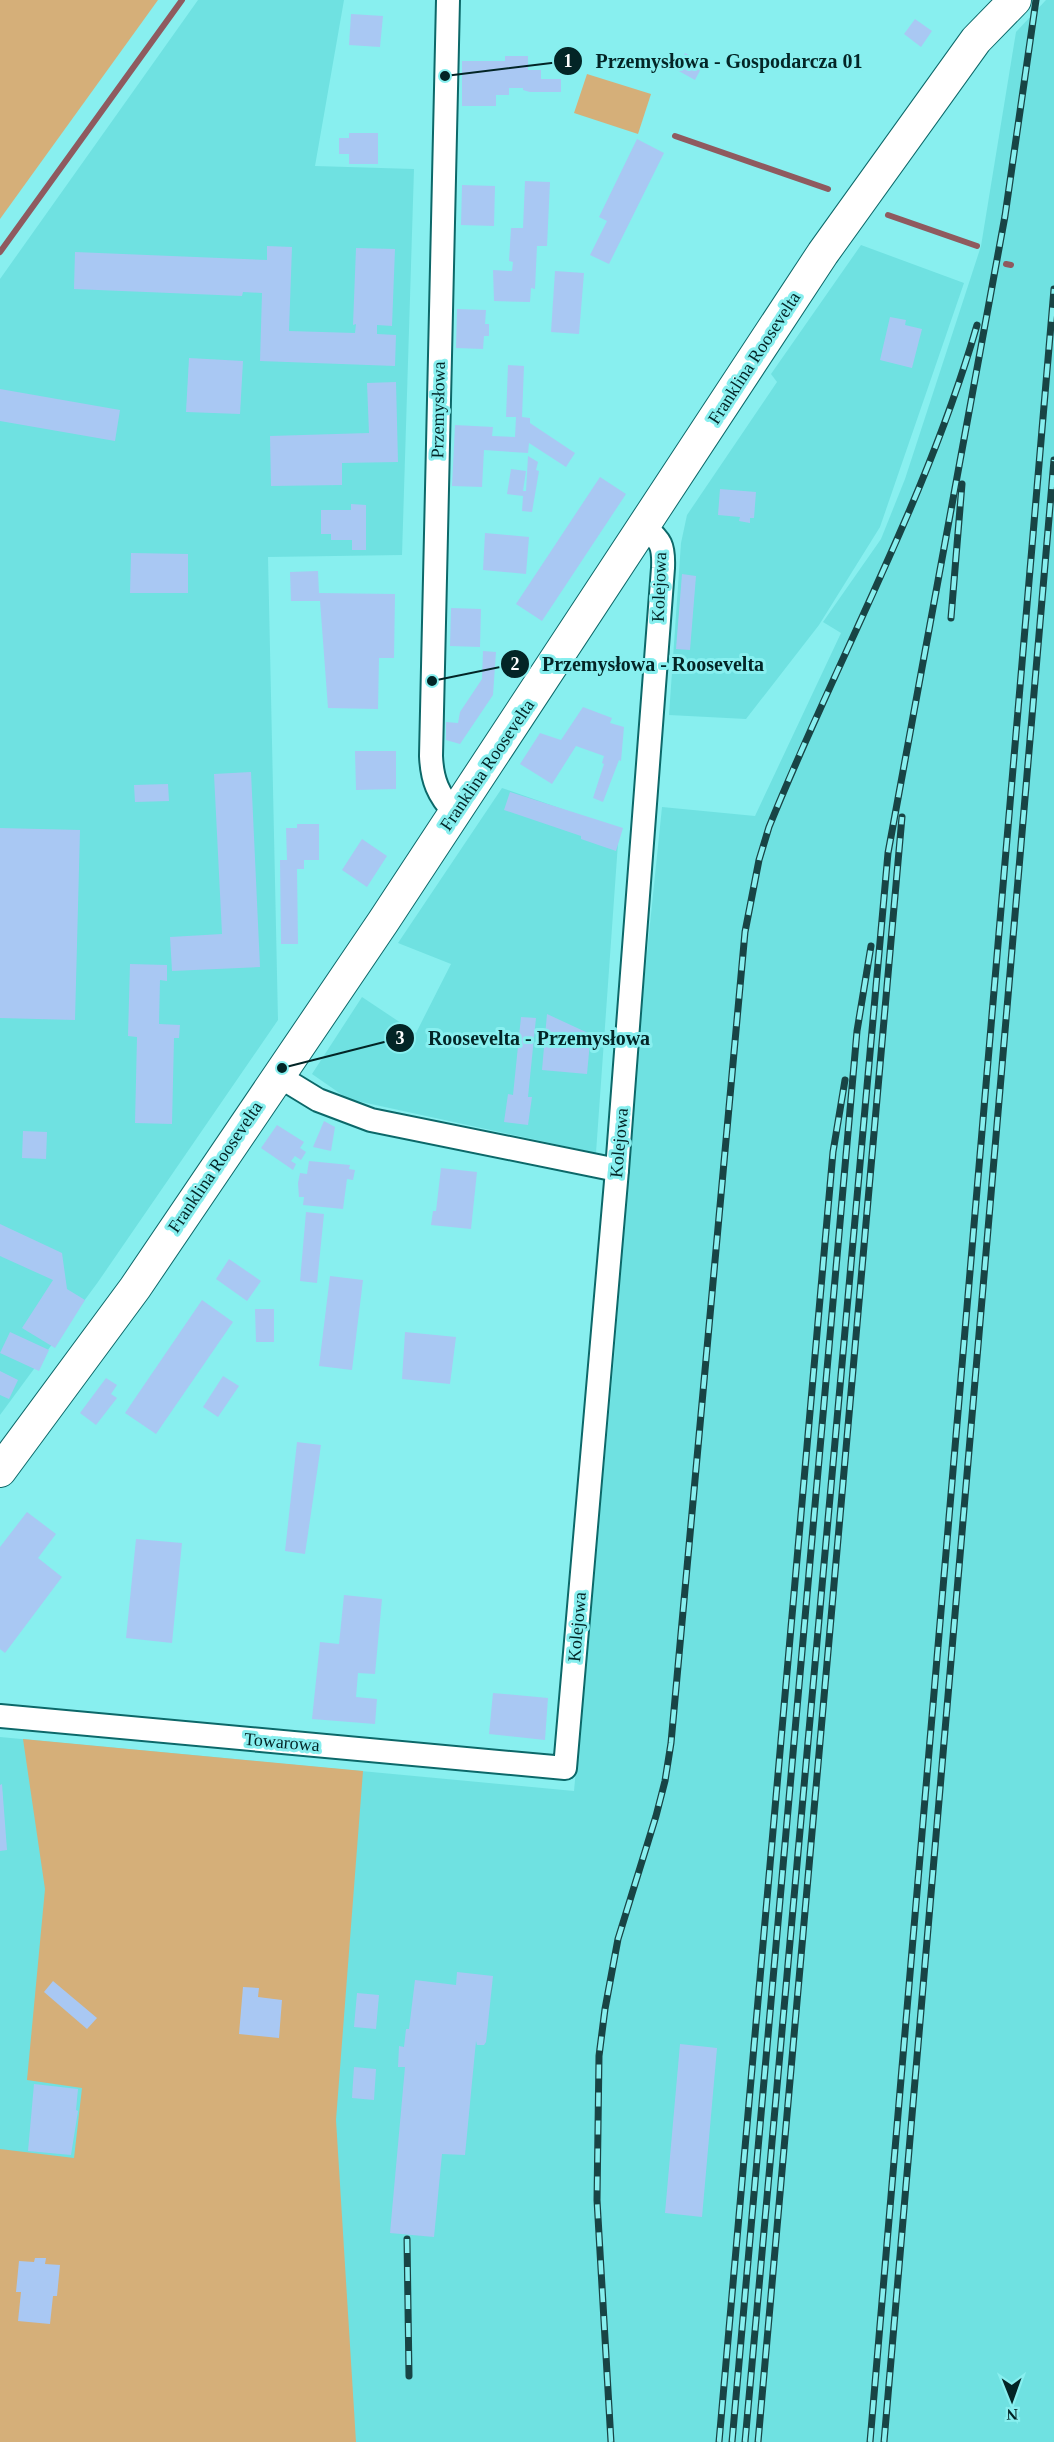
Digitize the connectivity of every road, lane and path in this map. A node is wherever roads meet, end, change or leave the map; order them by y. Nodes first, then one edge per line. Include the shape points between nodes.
1 (448, 0) edge
2 (1015, 0) edge
3 (644, 526) junction
4 (455, 813) junction
5 (277, 1075) junction
6 (616, 1170) junction
7 (0, 1471) edge
8 (0, 1716) edge
9 (565, 1768) joint

1 - 4 street, Przemysłowa via 431,756 437,790
2 - 3 street, Franklina Roosevelta via 976,40 823,253
3 - 4 street, Franklina Roosevelta
3 - 6 street, Kolejowa via 659,539 663,568
4 - 5 street, Franklina Roosevelta
5 - 6 street via 318,1100 371,1120
5 - 7 street, Franklina Roosevelta via 135,1288
6 - 9 street, Kolejowa
8 - 9 street, Towarowa

